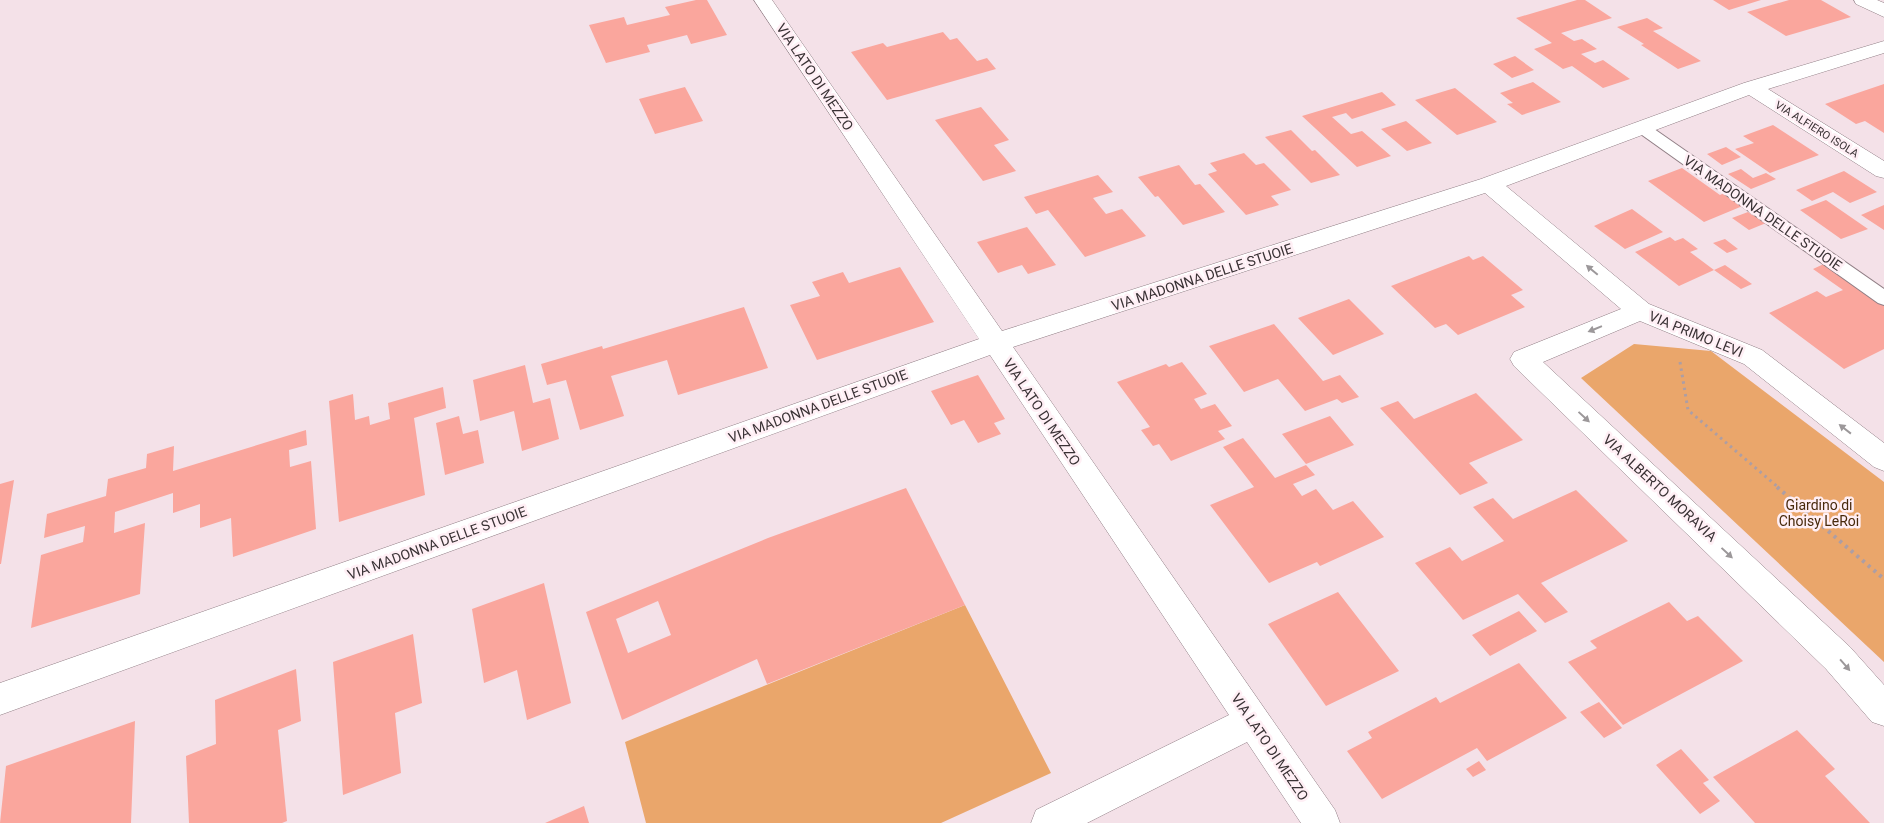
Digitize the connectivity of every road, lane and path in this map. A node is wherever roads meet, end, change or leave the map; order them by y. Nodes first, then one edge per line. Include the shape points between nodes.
1 (763, 0) edge
2 (1863, 0) edge
3 (1884, 11) edge
4 (1884, 47) edge
5 (1751, 87) junction
6 (1641, 127) junction
7 (1884, 171) edge
8 (1489, 184) junction
9 (1884, 298) edge
10 (1640, 310) junction
11 (1675, 326) junction
12 (995, 343) junction
13 (1884, 459) edge
14 (1884, 579) edge
15 (0, 699) edge
16 (1884, 710) edge
17 (1252, 721) junction
18 (1049, 823) edge
19 (1322, 823) edge

1 - 12 street, VIA LATO DI MEZZO
2 - 3 street
4 - 5 street, VIA MADONNA DELLE STUOIE
5 - 6 street, VIA MADONNA DELLE STUOIE
5 - 7 street, VIA ALFIERO ISOLA
6 - 8 street, VIA MADONNA DELLE STUOIE
6 - 9 lane, VIA MADONNA DELLE STUOIE
10 -> 8 street, VIA PRIMO LEVI
8 - 12 street, VIA MADONNA DELLE STUOIE
10 - 11 street, VIA PRIMO LEVI
10 -> 16 street, VIA ALBERTO MORAVIA via 1523,358 1838,658
13 -> 11 street, VIA PRIMO LEVI via 1753,357
11 - 14 path via 1688,410
12 - 15 street, VIA MADONNA DELLE STUOIE
12 - 17 street, VIA LATO DI MEZZO
17 - 18 street
17 - 19 street, VIA LATO DI MEZZO

